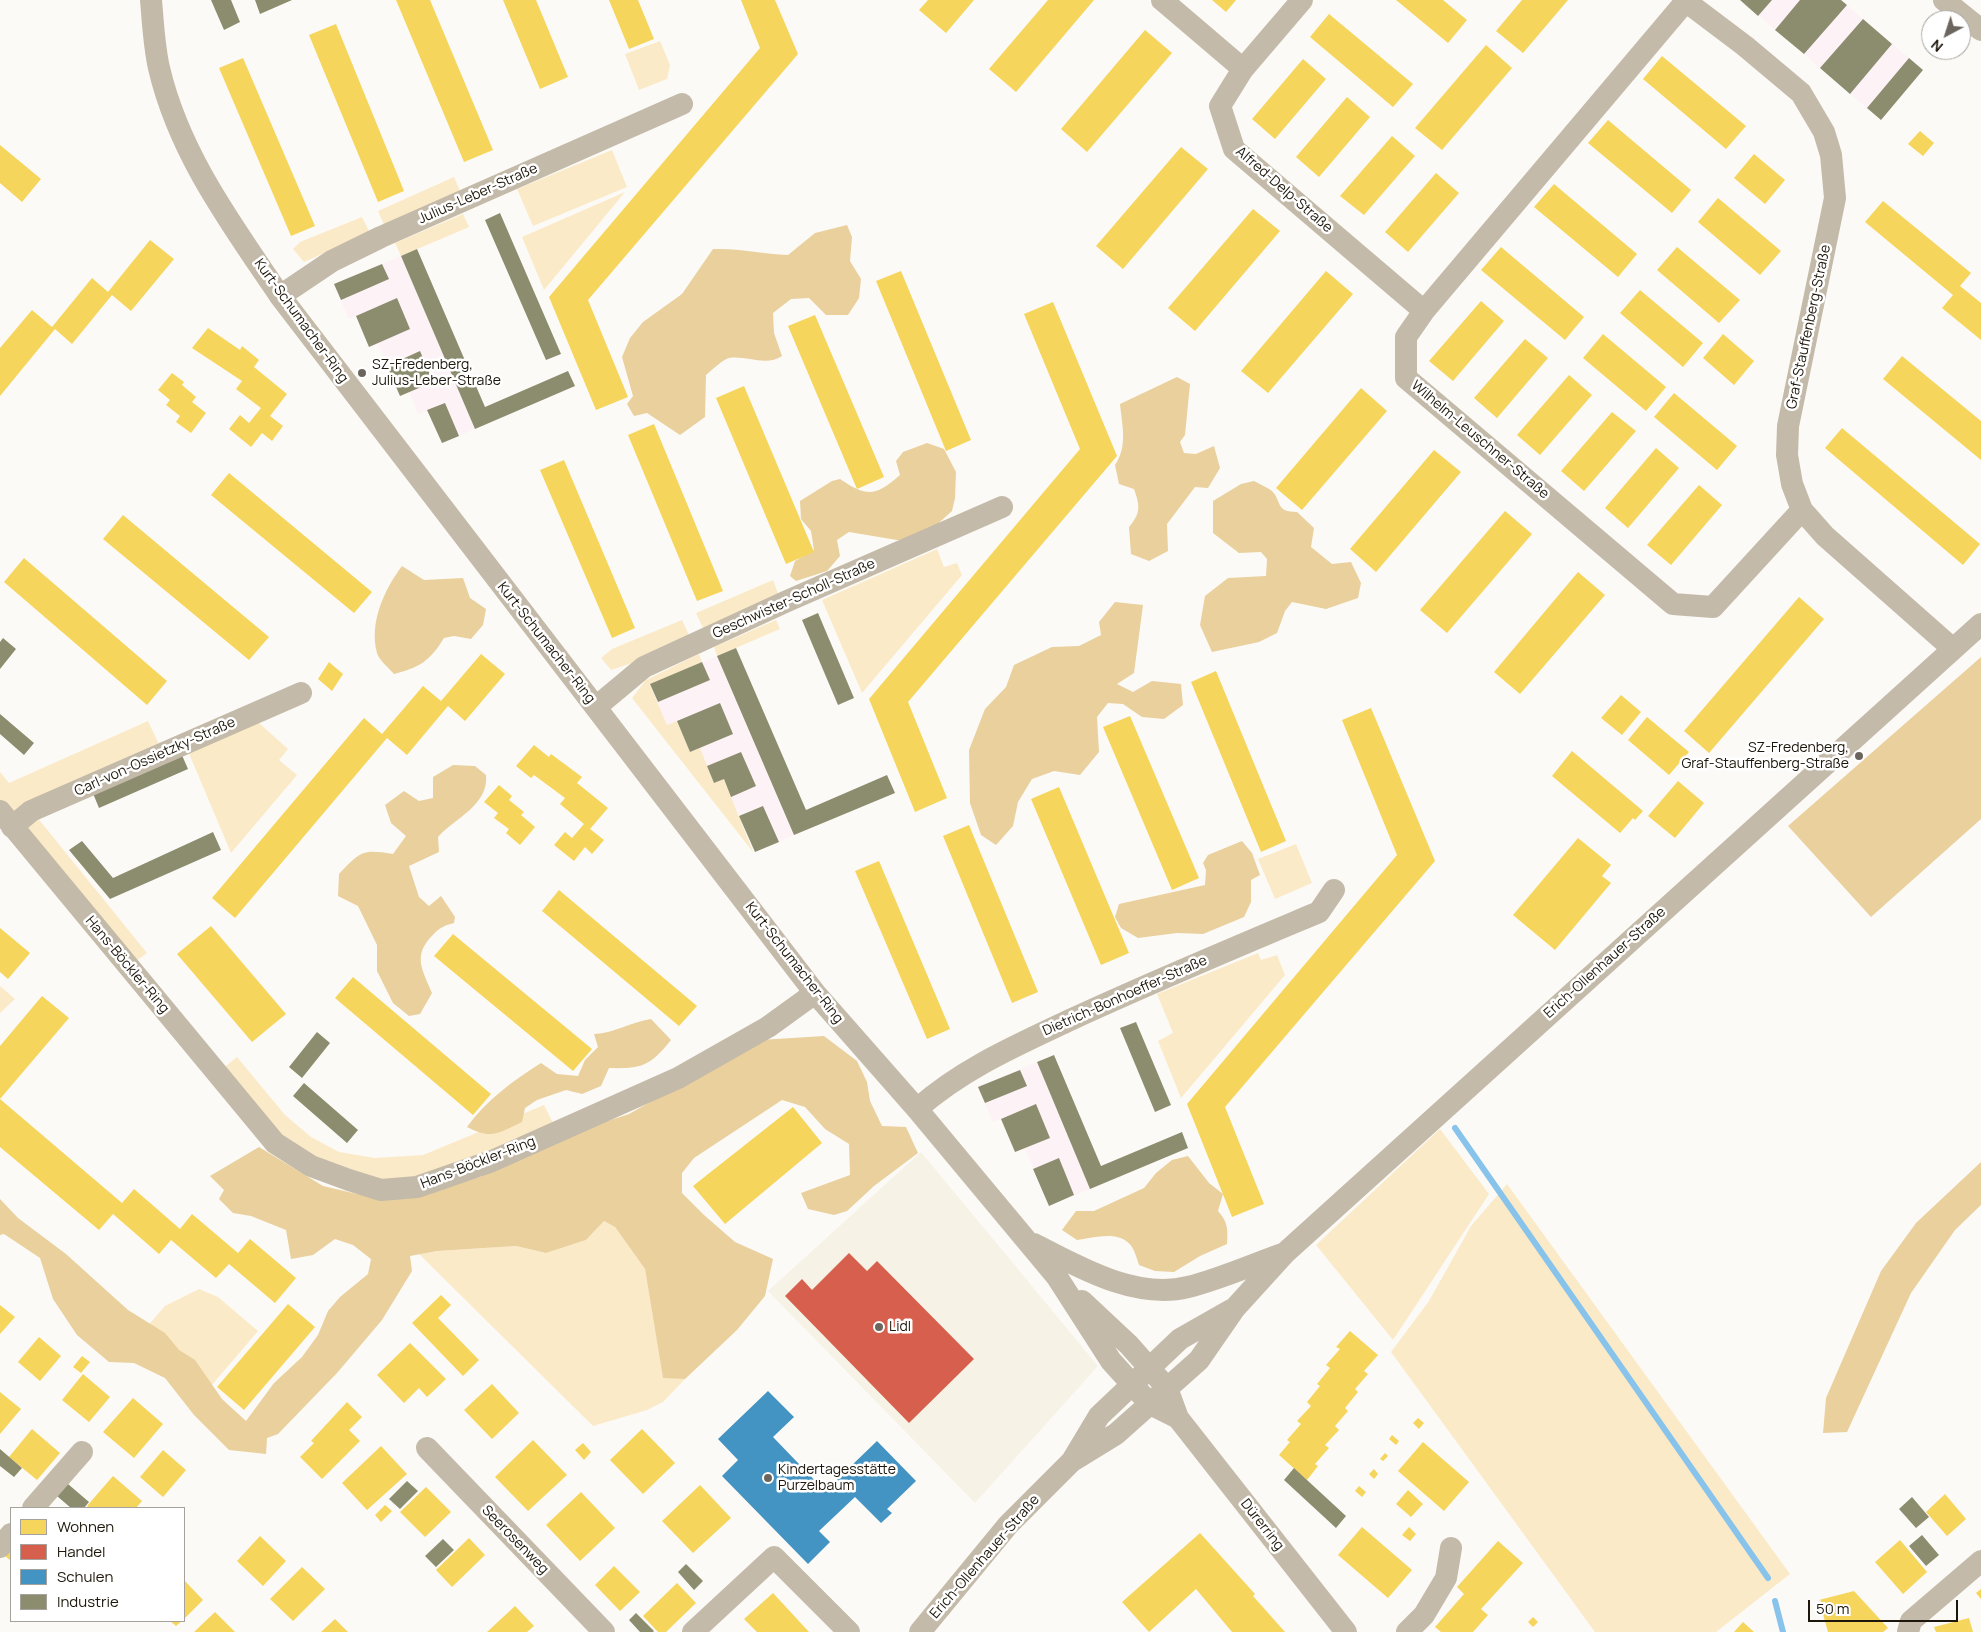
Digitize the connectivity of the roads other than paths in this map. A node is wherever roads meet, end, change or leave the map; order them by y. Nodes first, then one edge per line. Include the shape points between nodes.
1 (151, 0) edge
2 (1162, 0) edge
3 (1302, 0) edge
4 (1685, 0) edge
5 (1944, 0) edge
6 (1981, 30) edge
7 (1243, 69) junction
8 (682, 104) dead end
9 (280, 296) junction
10 (1424, 311) junction
11 (1002, 507) dead end
12 (1802, 510) junction
13 (1981, 624) edge
14 (1953, 648) junction
15 (301, 693) dead end
16 (596, 708) junction
17 (6, 819) edge
18 (1334, 890) dead end
19 (815, 993) junction
20 (917, 1109) junction
21 (1026, 1239) junction
22 (1285, 1252) junction
23 (1057, 1277) junction
24 (1235, 1308) junction
25 (1150, 1368) junction
26 (1132, 1384) junction
27 (1168, 1388) junction
28 (1150, 1404) junction
29 (1178, 1418) junction
30 (427, 1448) dead end
31 (82, 1452) dead end
32 (1072, 1461) junction
33 (35, 1507) edge
34 (10, 1535) edge
35 (0, 1547) edge
36 (1451, 1548) dead end
37 (1981, 1560) edge
38 (604, 1632) edge
39 (693, 1632) edge
40 (849, 1632) edge
41 (920, 1632) edge
42 (1346, 1632) edge
43 (1407, 1632) edge
44 (1908, 1632) edge

1 - 9 street, Kurt-Schumacher-Ring via 160,68 173,113 217,204
2 - 7 street
3 - 7 street, Alfred-Delp-Straße
4 - 10 street, Wilhelm-Leuschner-Straße
4 - 12 street, Graf-Stauffenberg-Straße via 1801,93 1824,132 1831,156 1835,198 1788,426 1787,455 1792,484
5 - 6 street
7 - 10 street, Alfred-Delp-Straße via 1220,106 1234,149
8 - 9 street, Julius-Leber-Straße via 381,237 332,262
9 - 16 street, Kurt-Schumacher-Ring
10 - 12 street, Wilhelm-Leuschner-Straße via 1406,337 1406,378 1673,604 1713,608
11 - 16 street, Geschwister-Scholl-Straße via 644,667
12 - 14 street, Graf-Stauffenberg-Straße via 1826,536
13 - 14 street, Erich-Ollenhauer-Straße
14 - 22 street, Erich-Ollenhauer-Straße
15 - 17 street, Carl-von-Ossietzky-Straße via 32,811
16 - 19 street, Kurt-Schumacher-Ring
17 - 19 street, Hans-Böckler-Ring via 275,1142 311,1166 381,1190 417,1187 492,1161 678,1078 768,1027
18 - 20 street, Dietrich-Bonhoeffer-Straße via 1320,912 1134,990 985,1060 940,1088
19 - 20 street, Kurt-Schumacher-Ring
20 - 21 street, Kurt-Schumacher-Ring
21 - 22 street, Kurt-Schumacher-Ring via 1079,1267 1128,1285 1156,1289 1187,1288
21 - 23 street, Kurt-Schumacher-Ring
22 - 24 street, Erich-Ollenhauer-Straße
23 - 25 street, Kurt-Schumacher-Ring
23 - 26 street, Kurt-Schumacher-Ring via 1111,1361
24 - 25 street, Erich-Ollenhauer-Straße via 1186,1334
24 - 27 street, Erich-Ollenhauer-Straße via 1199,1360
25 - 26 street, Erich-Ollenhauer-Straße
25 - 27 street, Dürerring
26 - 28 street, Kurt-Schumacher-Ring
26 - 32 street, Erich-Ollenhauer-Straße via 1099,1416
27 - 28 street, Erich-Ollenhauer-Straße
27 - 29 street, Dürerring
28 - 29 street, Dürerring
28 - 32 street, Erich-Ollenhauer-Straße via 1116,1434
29 - 42 street, Dürerring
30 - 38 street, Seerosenweg
31 - 33 street
32 - 41 street, Erich-Ollenhauer-Straße via 1008,1525
34 - 35 street
36 - 43 street via 1446,1578 1424,1615
37 - 44 street via 1910,1621
39 - 40 street via 774,1558

